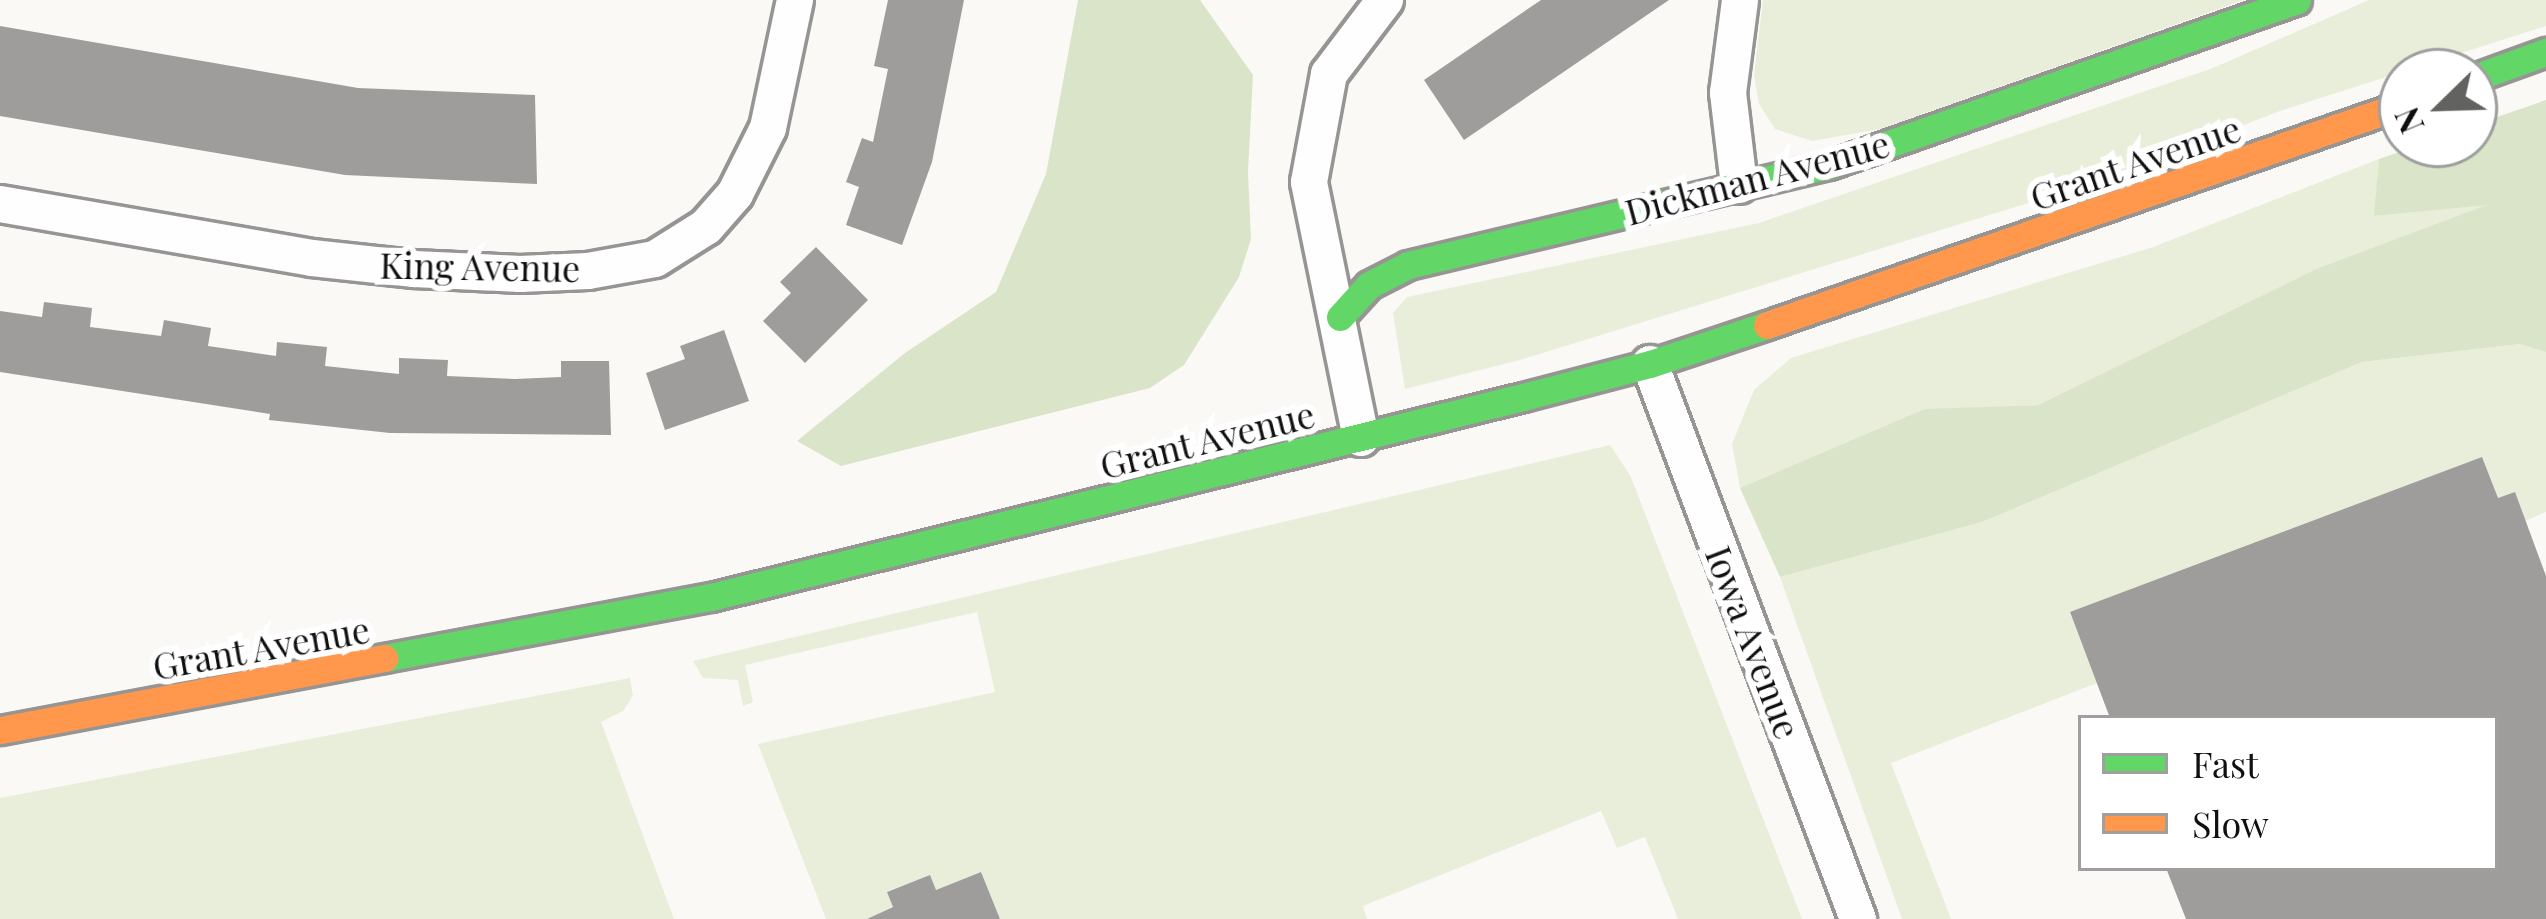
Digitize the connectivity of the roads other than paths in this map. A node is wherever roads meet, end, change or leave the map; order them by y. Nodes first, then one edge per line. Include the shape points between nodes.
1 (795, 0) edge
2 (1384, 0) edge
3 (1739, 0) edge
4 (2297, 0) edge
5 (2546, 52) edge
6 (2498, 69) edge
7 (2378, 113) edge
8 (1738, 185) junction
9 (0, 204) edge
10 (1340, 317) junction
11 (1650, 364) junction
12 (1361, 437) junction
13 (0, 730) edge
14 (1858, 919) edge

1 - 9 street, King Avenue via 768,128 735,194 706,227 655,259 520,274 414,269
2 - 10 street via 1329,74 1309,182
3 - 8 street via 1728,92
4 - 8 main road, Dickman Avenue via 1829,165
5 - 6 main road
7 - 11 main road, Grant Avenue
8 - 10 main road, Dickman Avenue via 1408,265 1369,285
10 - 12 street
11 - 12 main road, Grant Avenue
11 - 14 street, Iowa Avenue
12 - 13 main road, Grant Avenue via 652,610

